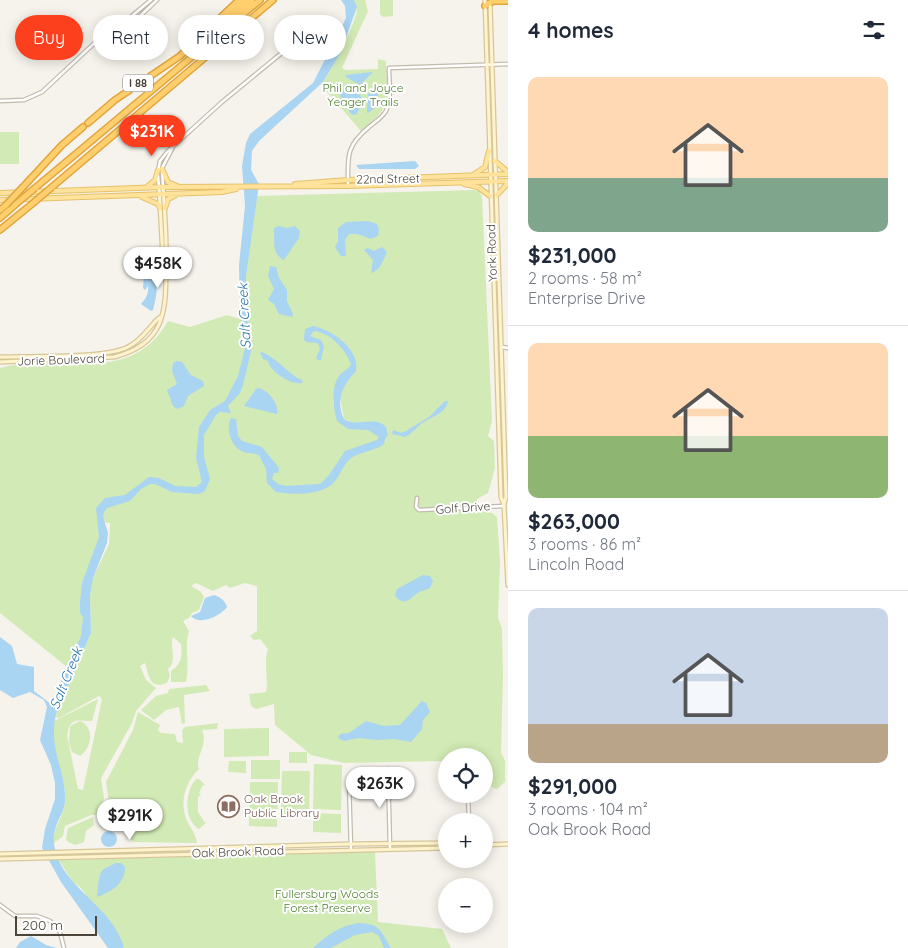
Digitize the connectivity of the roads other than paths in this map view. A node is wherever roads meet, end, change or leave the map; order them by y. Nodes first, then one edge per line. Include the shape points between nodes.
1 (151, 0) edge
2 (157, 0) edge
3 (239, 0) edge
4 (246, 0) edge
5 (252, 0) edge
6 (260, 0) edge
7 (273, 0) edge
8 (508, 1) edge
9 (491, 2) edge
10 (133, 15) edge
11 (142, 15) edge
12 (223, 15) edge
13 (228, 15) edge
14 (235, 15) edge
15 (242, 15) edge
16 (292, 40) joint
17 (93, 47) edge
18 (178, 55) edge
19 (188, 60) edge
20 (274, 60) edge
21 (487, 64) junction
22 (492, 64) junction
23 (508, 64) edge
24 (0, 101) edge
25 (88, 123) dead end
26 (83, 127) dead end
27 (489, 151) junction
28 (495, 160) junction
29 (160, 169) junction
30 (508, 173) edge
31 (490, 175) junction
32 (496, 175) junction
33 (468, 177) junction
34 (348, 180) junction
35 (489, 181) junction
36 (496, 181) junction
37 (508, 182) edge
38 (457, 183) junction
39 (180, 186) junction
40 (348, 186) junction
41 (145, 187) junction
42 (161, 187) junction
43 (268, 187) junction
44 (238, 188) junction
45 (0, 193) edge
46 (161, 194) junction
47 (177, 194) junction
48 (138, 195) junction
49 (490, 196) junction
50 (497, 196) junction
51 (0, 200) edge
52 (160, 208) junction
53 (165, 208) junction
54 (0, 210) edge
55 (0, 218) edge
56 (0, 230) edge
57 (166, 265) junction
58 (162, 316) junction
59 (495, 346) junction
60 (501, 347) junction
61 (508, 348) edge
62 (0, 357) edge
63 (0, 362) edge
64 (417, 498) dead end
65 (504, 506) junction
66 (508, 585) edge
67 (388, 769) dead end
68 (349, 781) dead end
69 (438, 843) edge
70 (351, 844) junction
71 (508, 844) edge
72 (493, 845) edge
73 (390, 846) junction
74 (438, 848) edge
75 (351, 849) junction
76 (0, 853) edge
77 (0, 859) edge
78 (0, 905) edge
79 (64, 948) edge

1 - 10 street
2 - 11 street
3 - 12 highway, I 88
4 - 13 highway
5 - 14 highway
6 - 15 highway, I 88
7 - 56 highway, I 88, bridge
8 - 9 highway
9 - 21 main road, York Road
9 - 22 main road, York Road
16 - 16 street via 300,36 295,29 289,33
17 - 24 street via 40,94 24,100
18 - 25 highway, I 88
19 - 55 highway, I 88, bridge
20 - 29 street via 173,148
21 - 22 street
21 - 27 main road, York Road
21 - 34 street via 389,68 387,107 350,147
22 - 23 street
22 - 28 main road, York Road
26 - 54 highway, bridge
27 - 31 main road, York Road
27 - 33 main road via 483,169
28 - 30 main road
28 - 32 main road, York Road
29 - 39 main road via 168,182
29 - 41 main road via 152,184
29 - 42 street
30 - 32 main road, 22nd Street
31 - 32 main road, 22nd Street
31 - 33 main road, 22nd Street
31 - 35 main road, York Road
32 - 36 main road, York Road
33 - 34 main road, 22nd Street
34 - 40 street
34 - 43 main road, 22nd Street
35 - 36 main road, 22nd Street
35 - 38 main road, 22nd Street
35 - 49 main road, York Road
36 - 37 main road, 22nd Street
36 - 50 main road, York Road
37 - 50 main road
38 - 40 main road, 22nd Street
38 - 49 main road via 478,187
39 - 42 main road, 22nd Street
39 - 44 main road, 22nd Street
40 - 43 main road, 22nd Street
41 - 42 main road, 22nd Street
41 - 45 main road, 22nd Street
42 - 46 main road, Jorie Boulevard
43 - 44 main road, 22nd Street
44 - 47 main road, 22nd Street via 224,192
46 - 47 main road, 22nd Street
46 - 48 main road, 22nd Street
46 - 52 main road, Jorie Boulevard
46 - 53 main road, Jorie Boulevard
47 - 53 main road via 168,199
48 - 51 main road, 22nd Street
48 - 52 main road
49 - 59 main road, York Road
50 - 60 main road, York Road
52 - 57 main road, Jorie Boulevard
53 - 57 main road, Jorie Boulevard
57 - 58 main road, Jorie Boulevard via 167,298
58 - 62 main road, Jorie Boulevard via 145,336 121,350
58 - 63 main road, Jorie Boulevard via 163,320 148,340 125,355
59 - 60 street
59 - 65 main road, York Road
60 - 61 street
60 - 65 main road, York Road
64 - 65 street, Golf Drive via 416,507 422,510
65 - 66 main road, York Road
67 - 73 street
68 - 70 street
69 - 73 main road, Oak Brook Road
70 - 73 main road, Oak Brook Road
70 - 75 street
70 - 76 main road, Oak Brook Road
71 - 72 main road
73 - 74 main road, Oak Brook Road
73 - 75 main road, Oak Brook Road
75 - 77 main road, Oak Brook Road
78 - 79 street via 15,916 37,916 50,922 62,935

